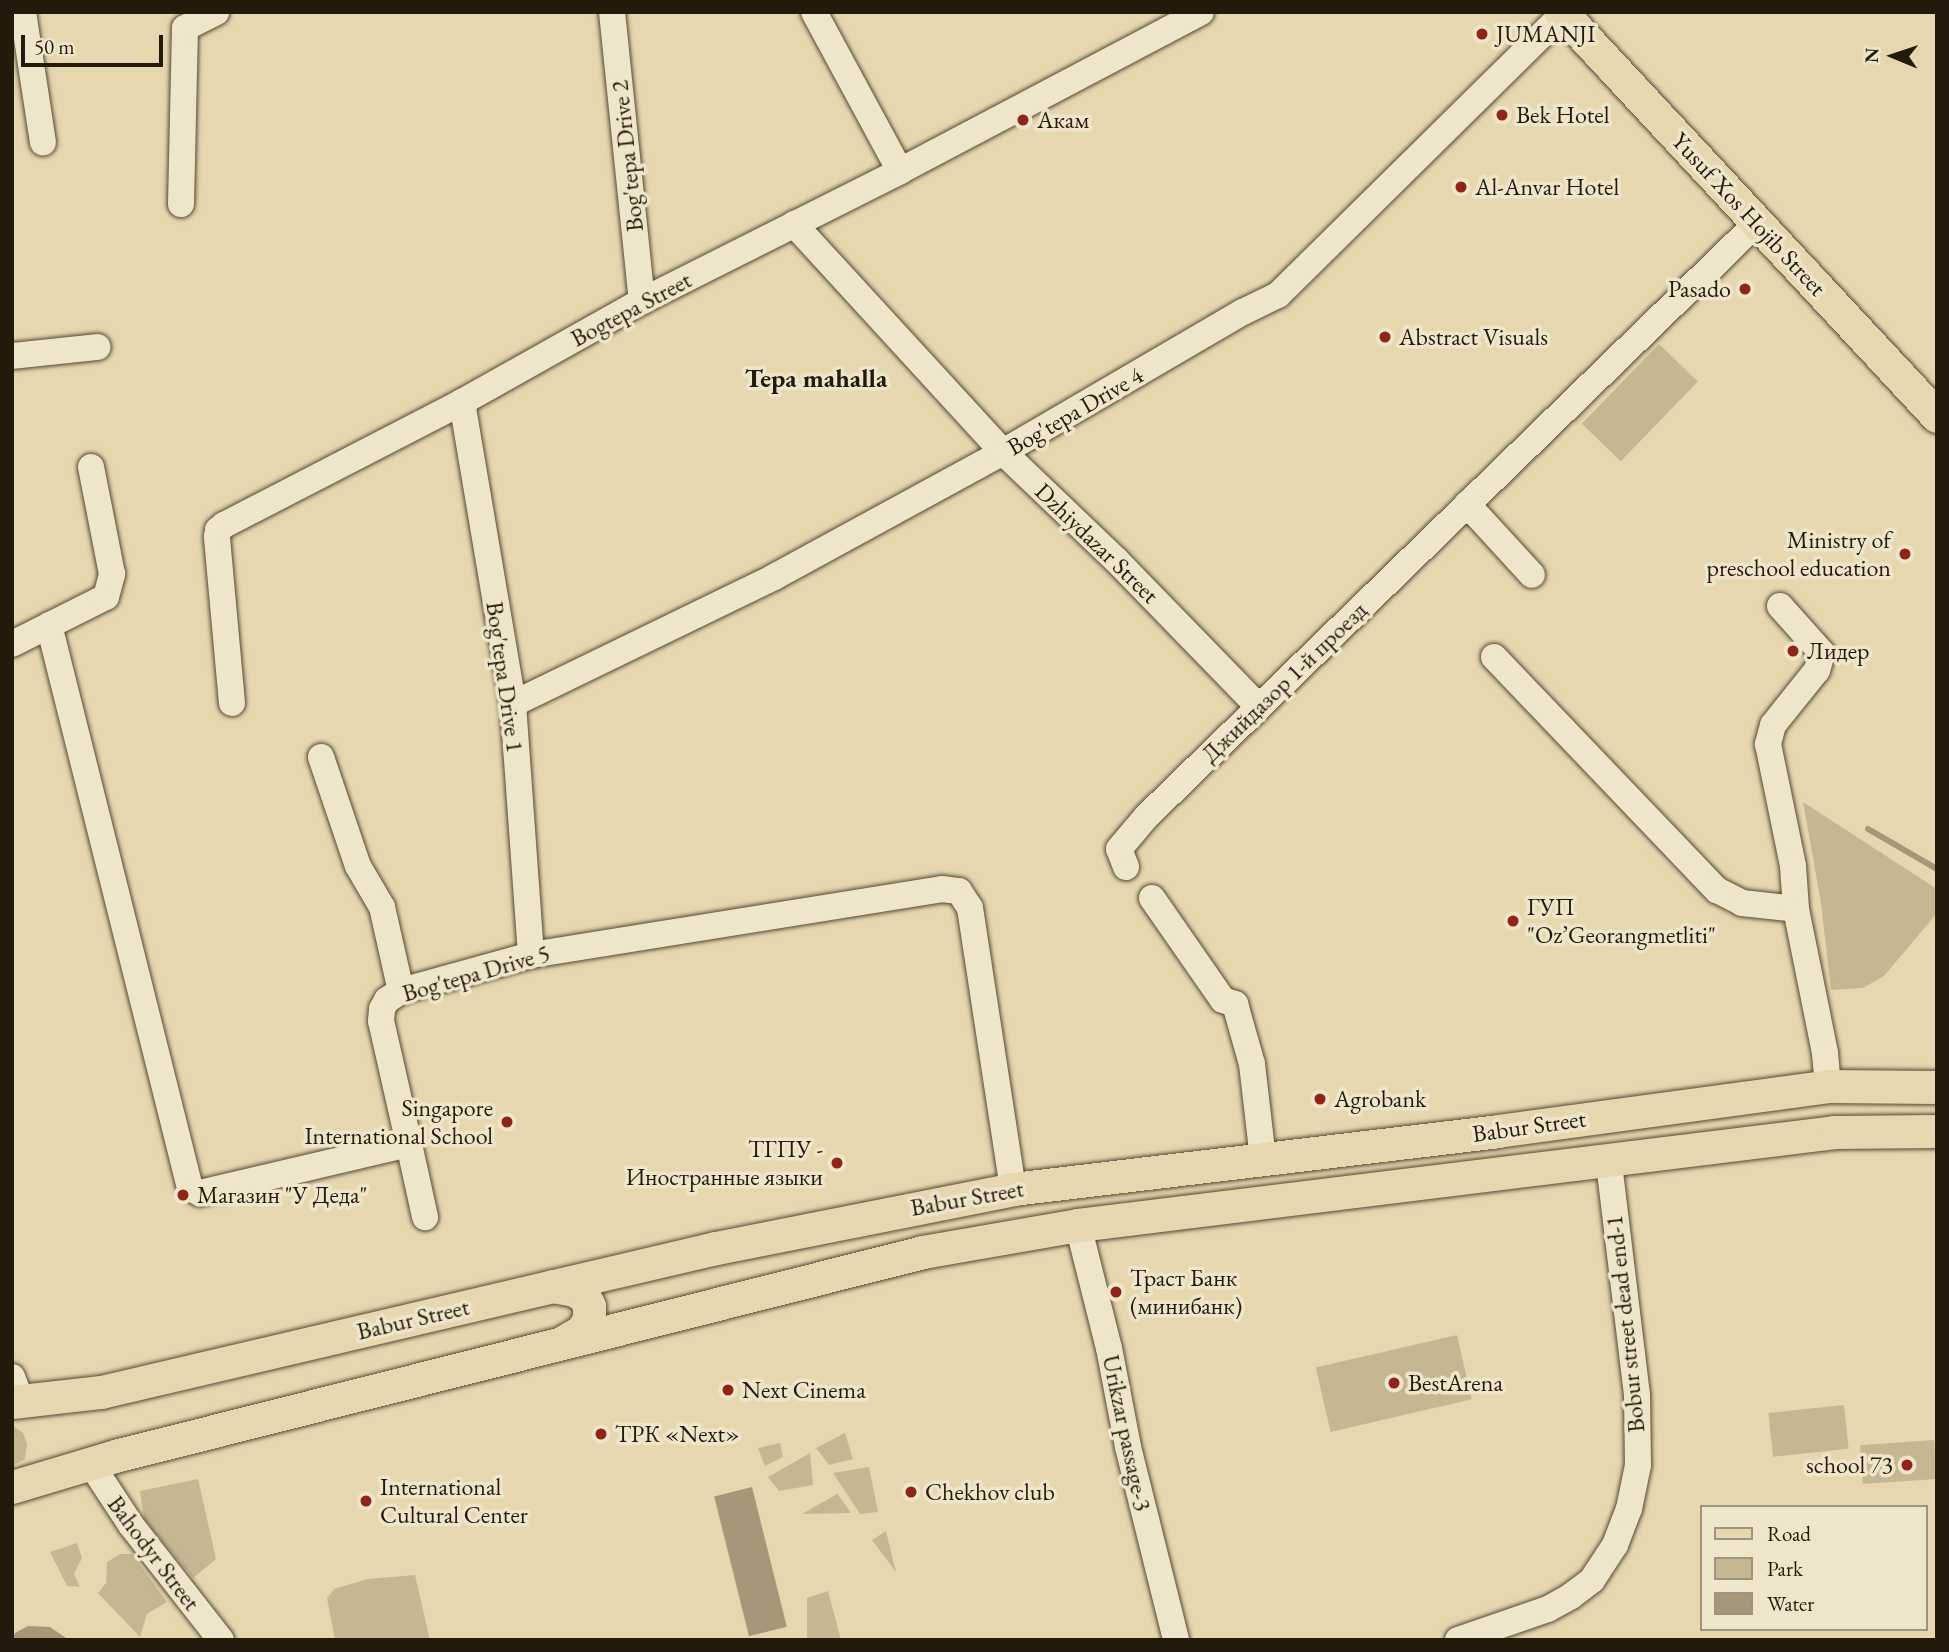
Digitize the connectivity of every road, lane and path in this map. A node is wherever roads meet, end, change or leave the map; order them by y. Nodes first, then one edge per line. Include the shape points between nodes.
1 (23, 12) edge
2 (216, 12) edge
3 (612, 12) edge
4 (814, 12) edge
5 (1201, 12) edge
6 (1562, 13) edge
7 (43, 142) dead end
8 (900, 171) junction
9 (181, 204) dead end
10 (1757, 223) junction
11 (794, 224) junction
12 (642, 301) junction
13 (98, 347) dead end
14 (12, 356) edge
15 (462, 402) junction
16 (1937, 416) edge
17 (1003, 452) junction
18 (91, 467) dead end
19 (1467, 504) junction
20 (1532, 575) dead end
21 (1780, 606) dead end
22 (49, 625) junction
23 (12, 644) edge
24 (1494, 657) dead end
25 (232, 703) dead end
26 (513, 704) junction
27 (1258, 706) junction
28 (321, 757) dead end
29 (1126, 867) dead end
30 (1152, 898) dead end
31 (1796, 909) junction
32 (531, 955) junction
33 (401, 991) junction
34 (1828, 1086) junction
35 (1937, 1087) edge
36 (1937, 1131) edge
37 (1438, 1138) junction
38 (409, 1144) junction
39 (1263, 1159) junction
40 (1609, 1162) junction
41 (1443, 1182) junction
42 (1013, 1189) junction
43 (425, 1217) dead end
44 (1078, 1225) junction
45 (552, 1286) junction
46 (563, 1342) dead end
47 (15, 1393) edge
48 (91, 1464) junction
49 (20, 1485) edge
50 (220, 1640) edge
51 (1176, 1640) edge
52 (1458, 1640) edge

1 - 7 street
2 - 9 street via 185,27
3 - 12 street, Bog'tepa Drive 2
4 - 8 street
5 - 8 street, Bogtepa Street
6 - 10 main road, Yusuf Xos Hojib Street
6 - 17 street, Bog'tepa Drive 4 via 1279,295
8 - 11 street, Bogtepa Street
10 - 16 main road, Yusuf Xos Hojib Street
10 - 19 street, Джийдазор 1-й проезд
11 - 12 street, Bogtepa Street
11 - 17 street, Dzhiydazar Street
12 - 15 street, Bogtepa Street
13 - 14 street
15 - 25 street, Bogtepa Street via 218,530
15 - 26 street, Bog'tepa Drive 1
17 - 26 street, Bog'tepa Drive 4 via 774,577
17 - 27 street, Dzhiydazar Street
18 - 22 street via 112,574 106,597
19 - 20 street
19 - 27 street, Джийдазор 1-й проезд
21 - 31 street via 1822,653 1817,670 1773,725 1768,744 1793,866
22 - 23 street
22 - 38 street via 190,1188 200,1193
24 - 31 street via 1717,890 1742,903
26 - 32 street, Bog'tepa Drive 1
27 - 29 street, Джийдазор 1-й проезд via 1119,849
28 - 33 street via 358,866 382,907
30 - 39 street via 1223,1000 1235,1004 1252,1064
31 - 34 street
32 - 33 street, Bog'tepa Drive 5
32 - 42 street, Bog'tepa Drive 5 via 942,889 959,891 970,908
33 - 38 street, Bog'tepa Drive 5 via 387,1000 381,1021
34 - 35 main road, Babur Street
34 - 37 main road, Babur Street
36 - 40 main road, Babur Street via 1834,1132
37 - 39 main road, Babur Street
37 - 41 main road
38 - 43 street, Bog'tepa Drive 5
39 - 42 main road, Babur Street
40 - 41 main road, Babur Street
40 - 52 street, Bobur street dead end-1 via 1637,1395 1638,1465 1629,1509 1615,1545 1592,1580 1548,1609
41 - 44 main road, Babur Street
42 - 45 main road, Babur Street via 729,1245
44 - 48 main road, Babur Street via 923,1252
44 - 51 street, Urikzar passage-3
45 - 46 main road via 574,1290 589,1306 589,1320 582,1331
45 - 47 main road, Babur Street via 101,1392
48 - 49 main road, Babur Street
48 - 50 street, Bahodyr Street via 131,1525

